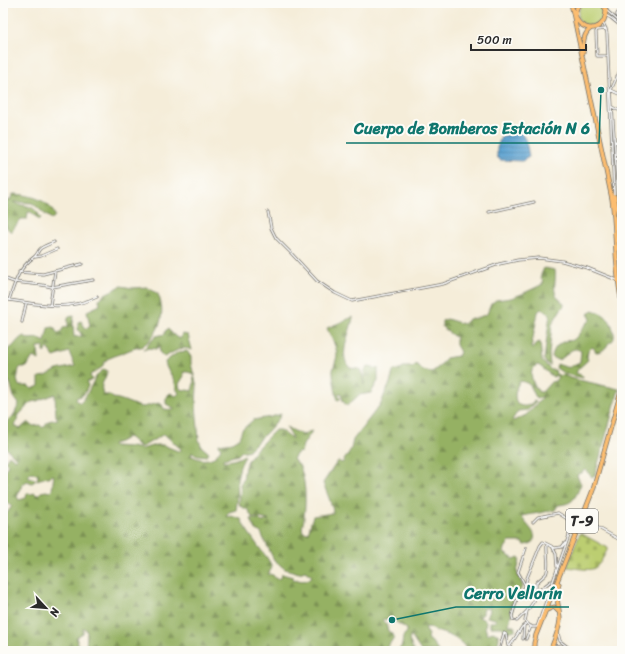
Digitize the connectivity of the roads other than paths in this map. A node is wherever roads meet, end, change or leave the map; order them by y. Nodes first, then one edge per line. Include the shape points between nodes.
1 (572, 3) edge
2 (580, 3) edge
3 (602, 3) edge
4 (606, 7) edge
5 (622, 8) edge
6 (622, 14) edge
7 (606, 16) junction
8 (576, 17) junction
9 (602, 22) junction
10 (622, 24) edge
11 (575, 26) junction
12 (622, 27) edge
13 (592, 28) junction
14 (606, 29) junction
15 (607, 56) junction
16 (622, 66) edge
17 (617, 76) junction
18 (622, 78) edge
19 (611, 90) junction
20 (622, 96) edge
21 (612, 107) junction
22 (622, 112) edge
23 (614, 141) junction
24 (622, 145) edge
25 (616, 158) junction
26 (622, 161) edge
27 (617, 175) junction
28 (622, 178) edge
29 (616, 195) junction
30 (622, 198) edge
31 (534, 202) dead end
32 (268, 212) dead end
33 (489, 212) dead end
34 (622, 217) edge
35 (622, 232) edge
36 (54, 242) dead end
37 (622, 247) edge
38 (57, 249) dead end
39 (615, 255) junction
40 (35, 257) junction
41 (82, 264) dead end
42 (55, 271) junction
43 (19, 272) junction
44 (3, 278) edge
45 (618, 279) junction
46 (93, 280) dead end
47 (15, 282) junction
48 (52, 287) junction
49 (622, 293) edge
50 (97, 297) dead end
51 (3, 299) edge
52 (9, 300) junction
53 (26, 303) junction
54 (622, 303) edge
55 (50, 306) junction
56 (22, 322) dead end
57 (622, 388) edge
58 (622, 396) edge
59 (580, 520) junction
60 (533, 522) dead end
61 (567, 541) junction
62 (622, 541) edge
63 (547, 544) junction
64 (526, 548) dead end
65 (554, 548) junction
66 (557, 568) junction
67 (553, 578) junction
68 (525, 585) junction
69 (536, 592) junction
70 (527, 611) junction
71 (546, 611) junction
72 (559, 612) junction
73 (527, 623) junction
74 (524, 625) junction
75 (531, 626) junction
76 (559, 628) junction
77 (523, 639) dead end
78 (526, 639) dead end
79 (552, 646) junction
80 (534, 650) edge
81 (499, 651) edge
82 (550, 651) edge
83 (554, 651) edge
84 (569, 651) edge
85 (573, 651) edge

1 - 8 highway
1 - 11 highway
2 - 8 highway
3 - 4 highway
4 - 7 highway
4 - 10 street
5 - 6 street via 617,15
7 - 9 highway
7 - 12 street
8 - 11 highway
8 - 13 highway via 582,26
9 - 13 highway via 598,27
9 - 14 street
11 - 39 highway via 612,199
13 - 29 highway via 584,37 583,50
14 - 15 street
14 - 15 street via 596,32 597,55
15 - 29 street
16 - 17 street
17 - 18 street
17 - 19 street
19 - 20 street
19 - 21 street
21 - 22 street
21 - 23 street
23 - 24 street
23 - 25 street
25 - 26 street
25 - 27 street
27 - 28 street
27 - 29 street
29 - 30 street
29 - 34 street
29 - 35 highway
31 - 33 street
32 - 45 street via 276,238 316,281 352,301 443,284 499,264 539,258 562,260
36 - 40 street via 39,250
37 - 39 highway via 617,249
38 - 40 street
39 - 45 highway
40 - 43 street
41 - 42 street
42 - 43 street via 42,274
42 - 48 street
43 - 47 street
44 - 47 street
45 - 49 highway
45 - 54 highway
46 - 48 street
47 - 48 street
47 - 52 street
48 - 55 street
50 - 55 street via 79,304
51 - 52 street
52 - 53 street
53 - 55 street
53 - 56 street
57 - 59 highway, T-9 via 595,484
58 - 59 highway, T-9 via 596,488
59 - 60 street via 569,520 558,513 538,516
59 - 61 street via 574,521
59 - 62 street
59 - 71 highway, T-9 via 580,526
59 - 72 highway, T-9 via 558,588 556,598
61 - 65 street via 562,546
61 - 66 street
63 - 65 street
63 - 68 street via 543,542
63 - 69 street via 548,569 536,583
64 - 68 street via 518,572
65 - 66 street
66 - 67 street
67 - 69 street
67 - 75 street via 536,627
68 - 70 street via 518,595 513,620 517,621
69 - 70 street via 534,601
70 - 73 street
71 - 72 highway via 554,607
71 - 80 highway, T-9 via 535,638
72 - 76 highway, T-9
73 - 74 street
73 - 75 street
74 - 77 street
74 - 81 street via 510,646 504,633
75 - 78 street
76 - 79 highway, T-9
76 - 85 street via 560,641
79 - 82 highway, T-9
79 - 83 street
79 - 84 street via 559,645

